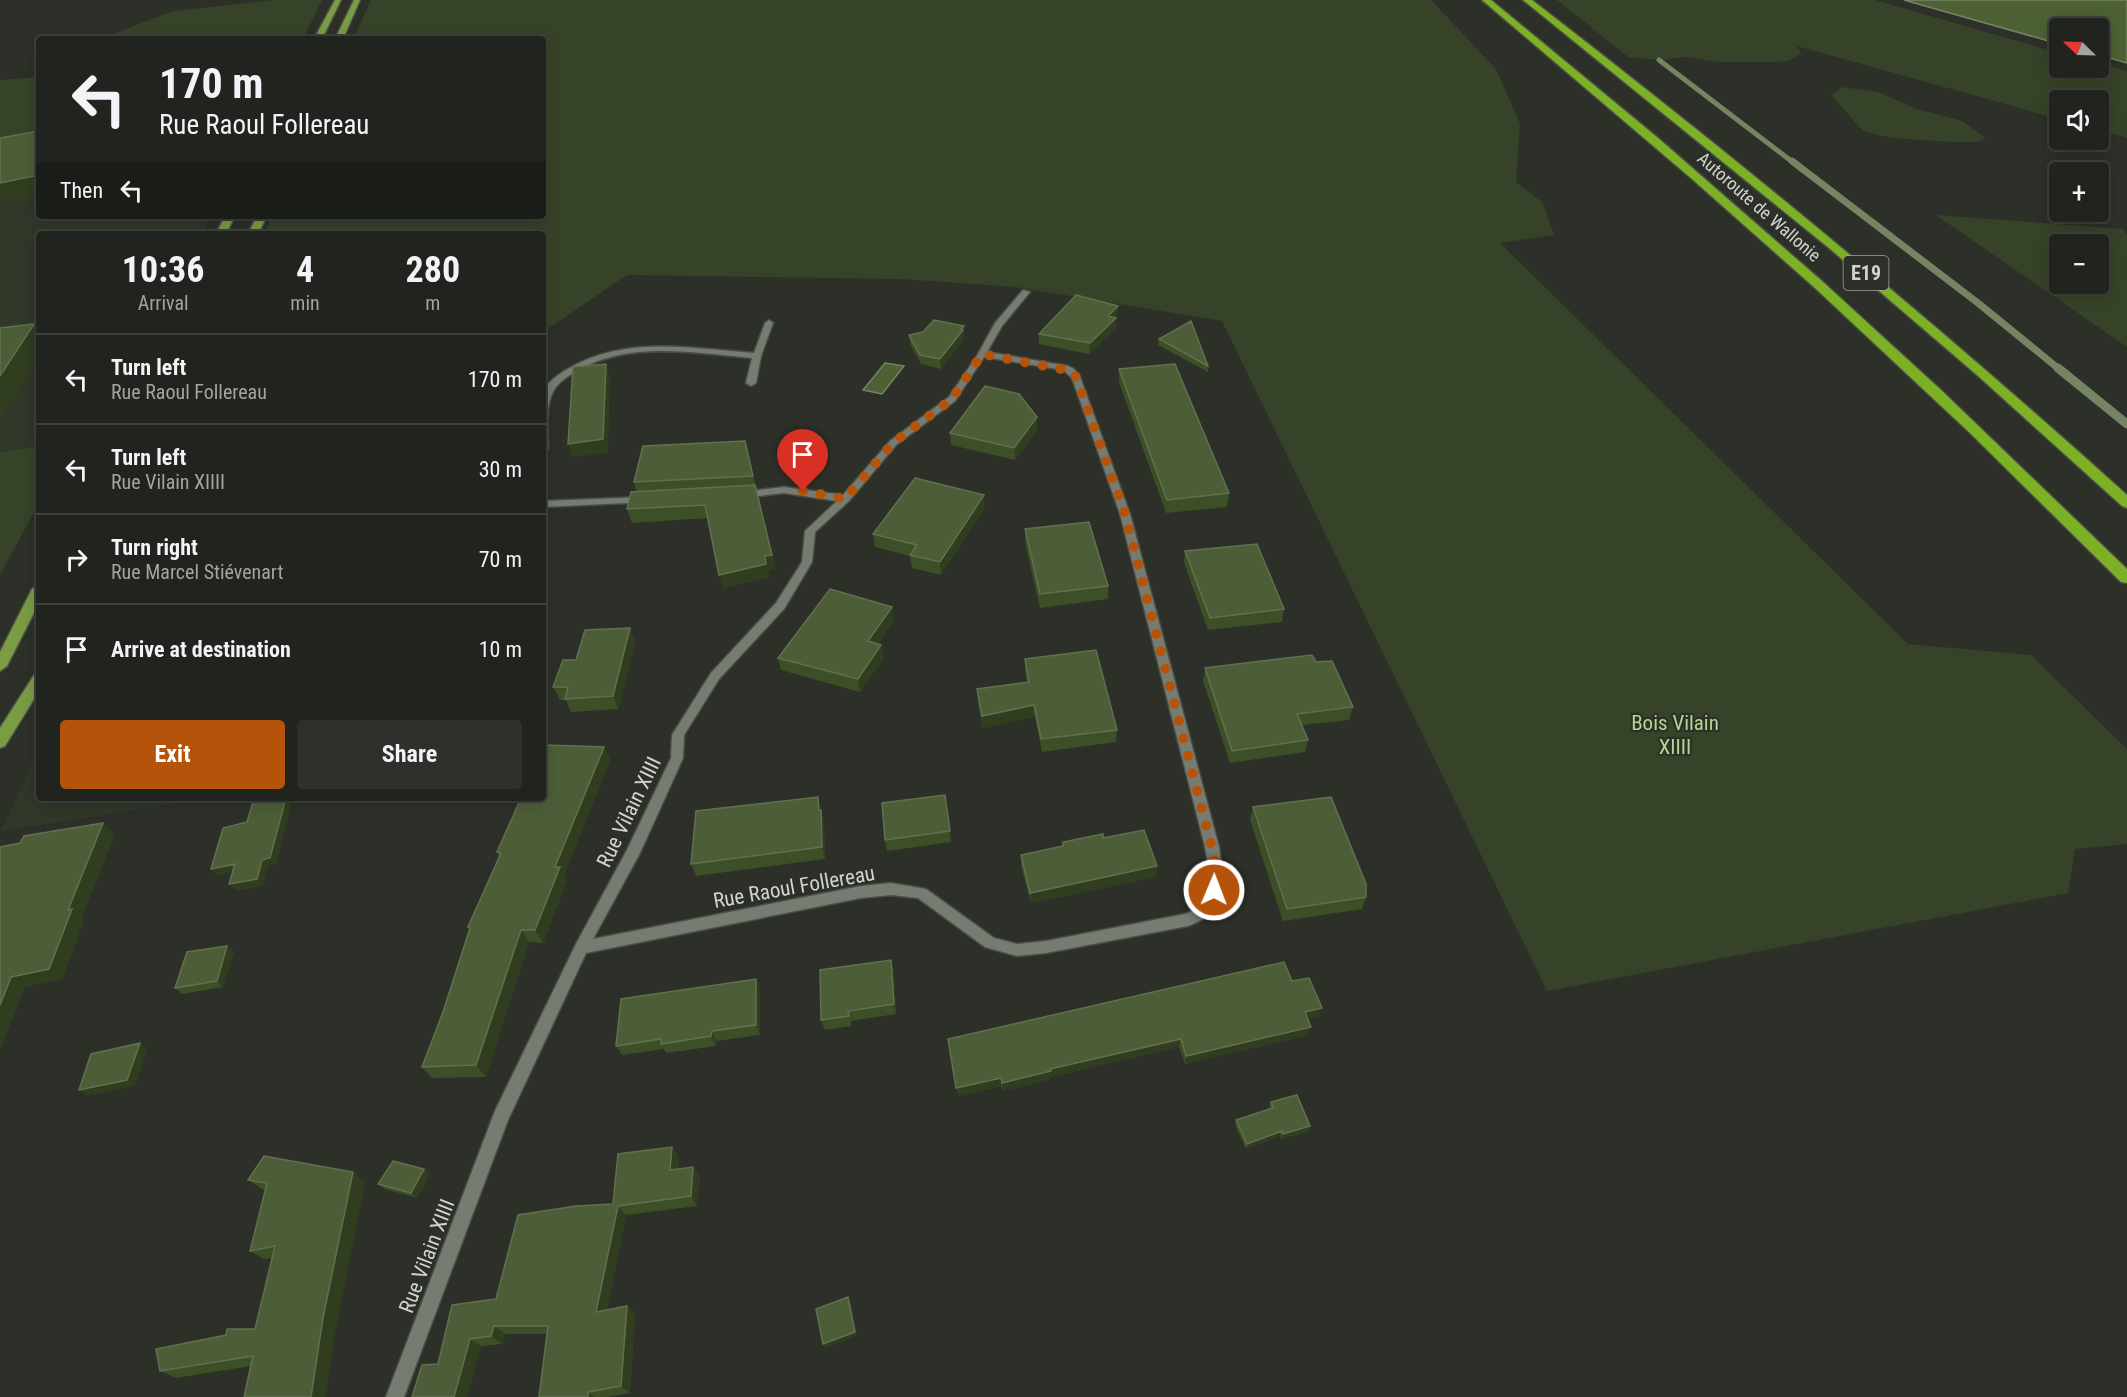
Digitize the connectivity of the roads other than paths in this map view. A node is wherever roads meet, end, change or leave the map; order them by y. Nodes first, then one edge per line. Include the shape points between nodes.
1 (338, 0) edge
2 (357, 0) edge
3 (1486, 0) edge
4 (1527, 0) edge
5 (320, 36) edge
6 (340, 36) edge
7 (1026, 292) dead end
8 (769, 323) dead end
9 (982, 354) junction
10 (757, 356) junction
11 (751, 383) dead end
12 (546, 407) edge
13 (725, 496) edge
14 (845, 499) junction
15 (657, 500) edge
16 (2127, 503) edge
17 (546, 504) edge
18 (2127, 578) edge
19 (36, 595) edge
20 (0, 666) edge
21 (36, 684) edge
22 (0, 742) edge
23 (581, 948) junction
24 (395, 1397) edge

1 - 5 main road
2 - 6 main road
3 - 18 highway, Autoroute de Wallonie / E19 via 1820,285
4 - 16 highway, Autoroute de Wallonie / E19 via 1707,141 1872,278
7 - 9 street, Rue Vilain XIIII via 998,325
8 - 10 street
9 - 14 street, Rue Vilain XIIII via 952,399 893,443
9 - 23 street, Rue Raoul Follereau via 1065,368 1076,377 1125,514 1210,837 1216,868 1214,890 1206,910 1188,920 1017,950 990,943 921,893 891,890 861,892
10 - 11 street
10 - 12 street via 628,350 592,359 572,369 555,381 547,393
13 - 14 street via 784,490
14 - 23 street, Rue Vilain XIIII via 810,531 807,562 780,606 715,676 678,735 677,758 633,853
15 - 17 street
19 - 20 main road
21 - 22 main road
23 - 24 street, Rue Vilain XIIII via 501,1117

